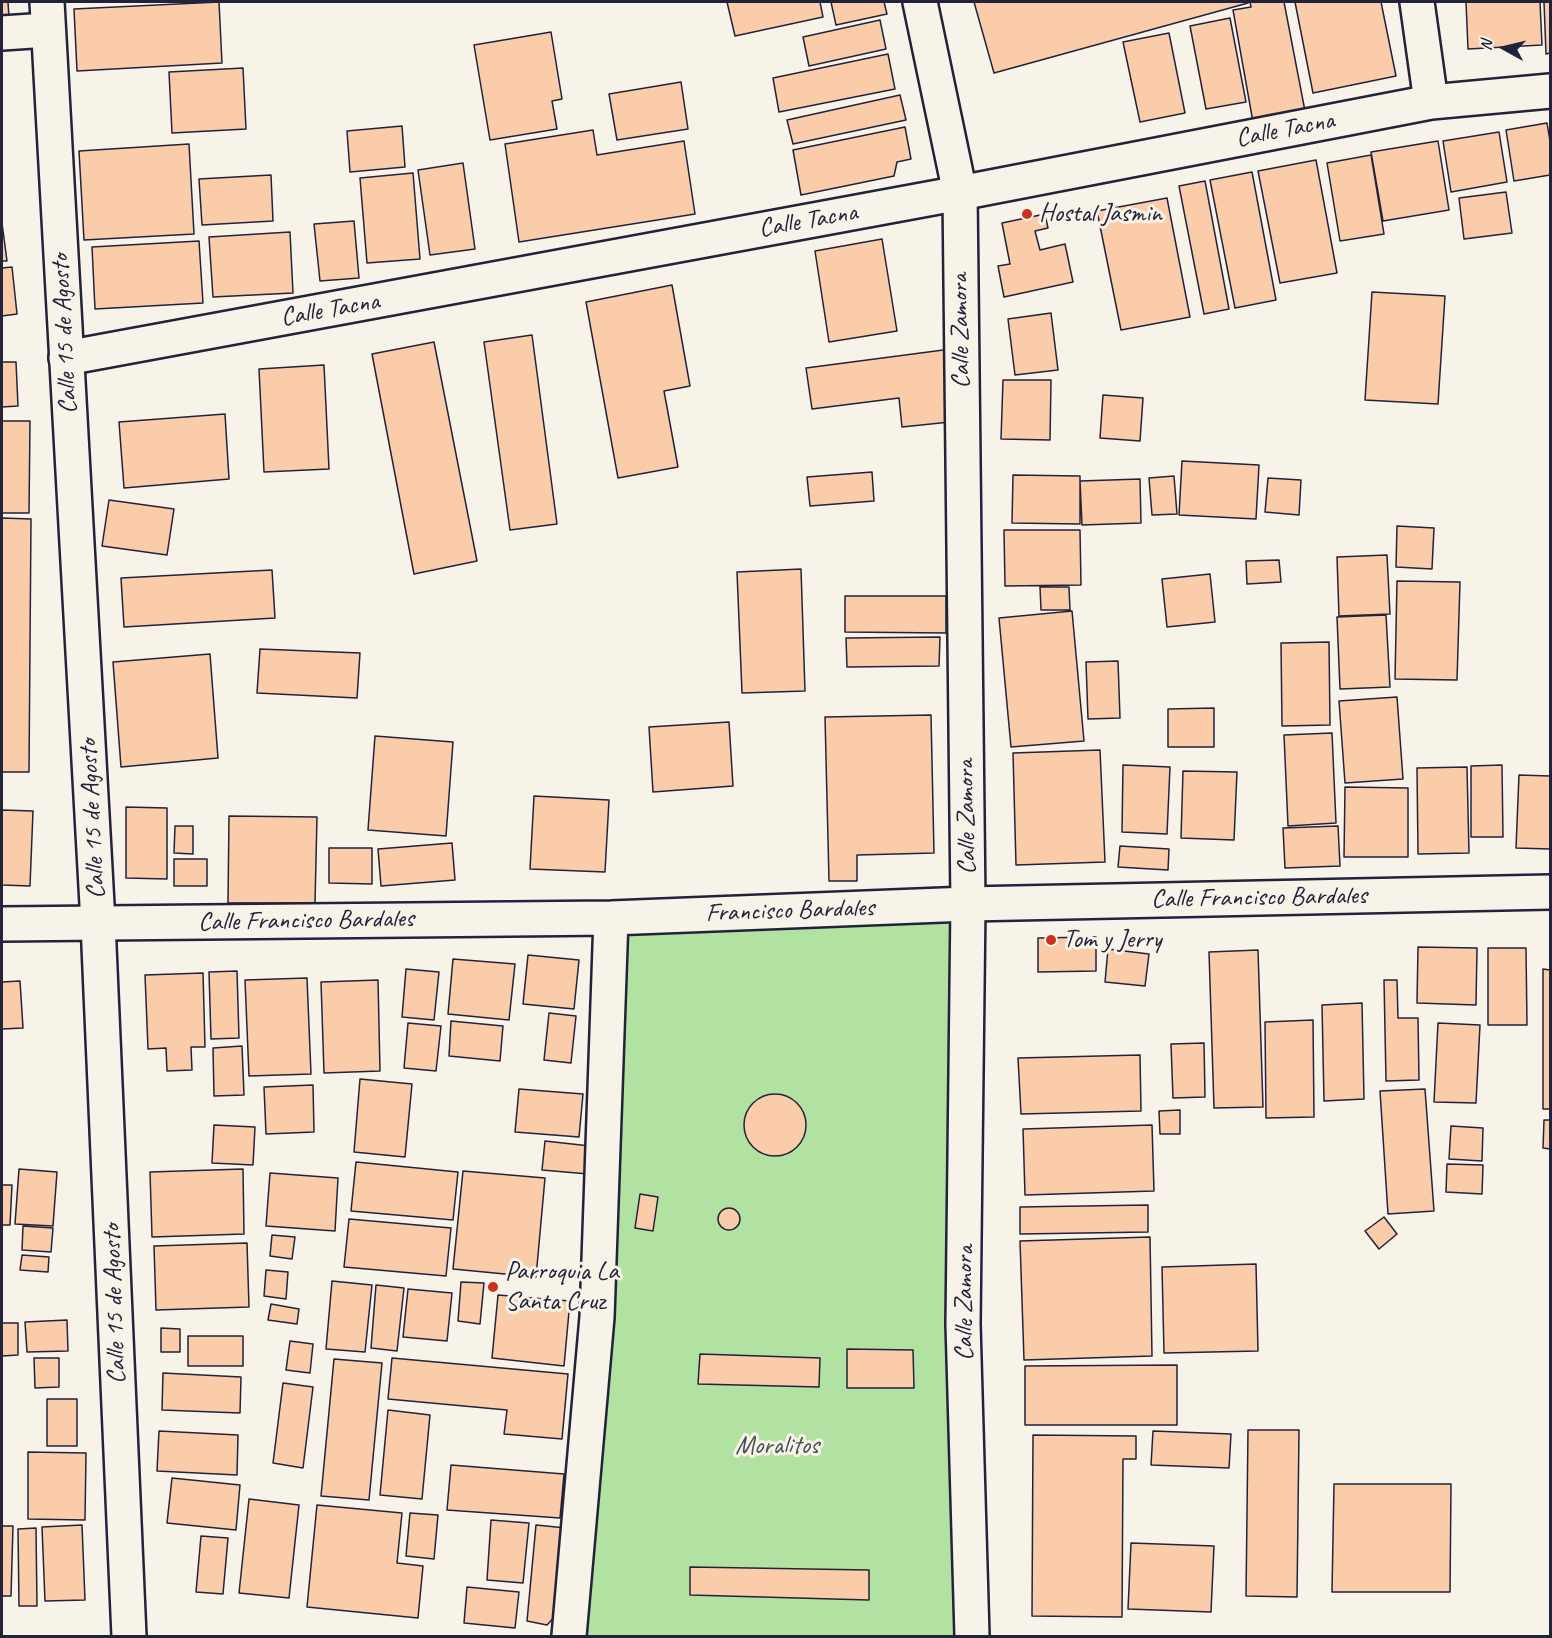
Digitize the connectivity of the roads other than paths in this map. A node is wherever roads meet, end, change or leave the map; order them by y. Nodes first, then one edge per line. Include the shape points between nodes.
1 (920, 2) edge
2 (1417, 2) edge
3 (47, 16) edge
4 (2, 33) edge
5 (1551, 91) edge
6 (1431, 102) junction
7 (960, 193) junction
8 (66, 358) junction
9 (1551, 892) edge
10 (968, 904) junction
11 (611, 918) junction
12 (99, 923) junction
13 (2, 924) edge
14 (129, 1636) edge
15 (569, 1636) edge
16 (972, 1636) edge

1 - 7 street, Calle Zamora
2 - 6 street
3 - 4 street
3 - 8 street, Calle 15 de Agosto
5 - 6 street, Calle Tacna
6 - 7 street, Calle Tacna
7 - 8 street, Calle Tacna
7 - 10 street, Calle Zamora
8 - 12 street, Calle 15 de Agosto
9 - 10 street, Calle Francisco Bardales
10 - 11 street, Francisco Bardales
10 - 16 street, Calle Zamora via 963,1324
11 - 12 street, Calle Francisco Bardales
11 - 15 street via 597,1317
12 - 13 street, Calle Francisco Bardales
12 - 14 street, Calle 15 de Agosto

